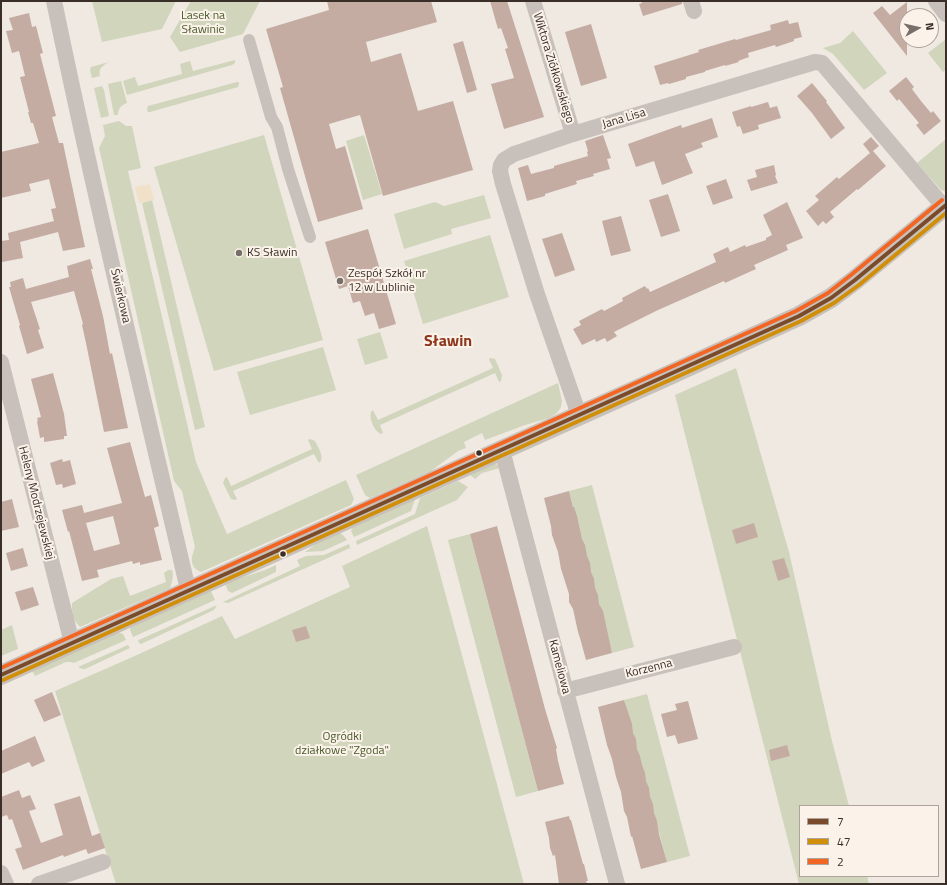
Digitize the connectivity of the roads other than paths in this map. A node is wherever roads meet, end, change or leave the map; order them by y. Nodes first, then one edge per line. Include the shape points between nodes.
1 (54, 1) edge
2 (533, 1) edge
3 (936, 1) edge
4 (946, 14) edge
5 (249, 40) dead end
6 (573, 134) junction
7 (945, 206) edge
8 (310, 236) dead end
9 (1, 362) edge
10 (579, 415) junction
11 (502, 450) junction
12 (190, 590) junction
13 (72, 643) junction
14 (734, 647) dead end
15 (1, 675) edge
16 (565, 690) junction
17 (102, 862) dead end
18 (1, 873) edge
19 (6, 884) edge
20 (39, 884) edge
21 (617, 884) edge

1 - 12 street, Świerkowa via 121,302 186,582
2 - 6 street, Wiktora Ziółkowskiego
3 - 4 street
5 - 8 street
6 - 7 street, Jana Lisa via 815,62 822,63
6 - 10 street, Jana Lisa via 514,154 504,160 500,171 522,246
7 - 10 street via 855,280 811,309 786,323
9 - 13 street, Heleny Modrzejewskiej
10 - 11 street
11 - 12 street
11 - 16 street, Kameliowa
12 - 13 street
13 - 15 street
14 - 16 street, Korzenna
16 - 21 street, Kameliowa
17 - 20 street
18 - 19 street

